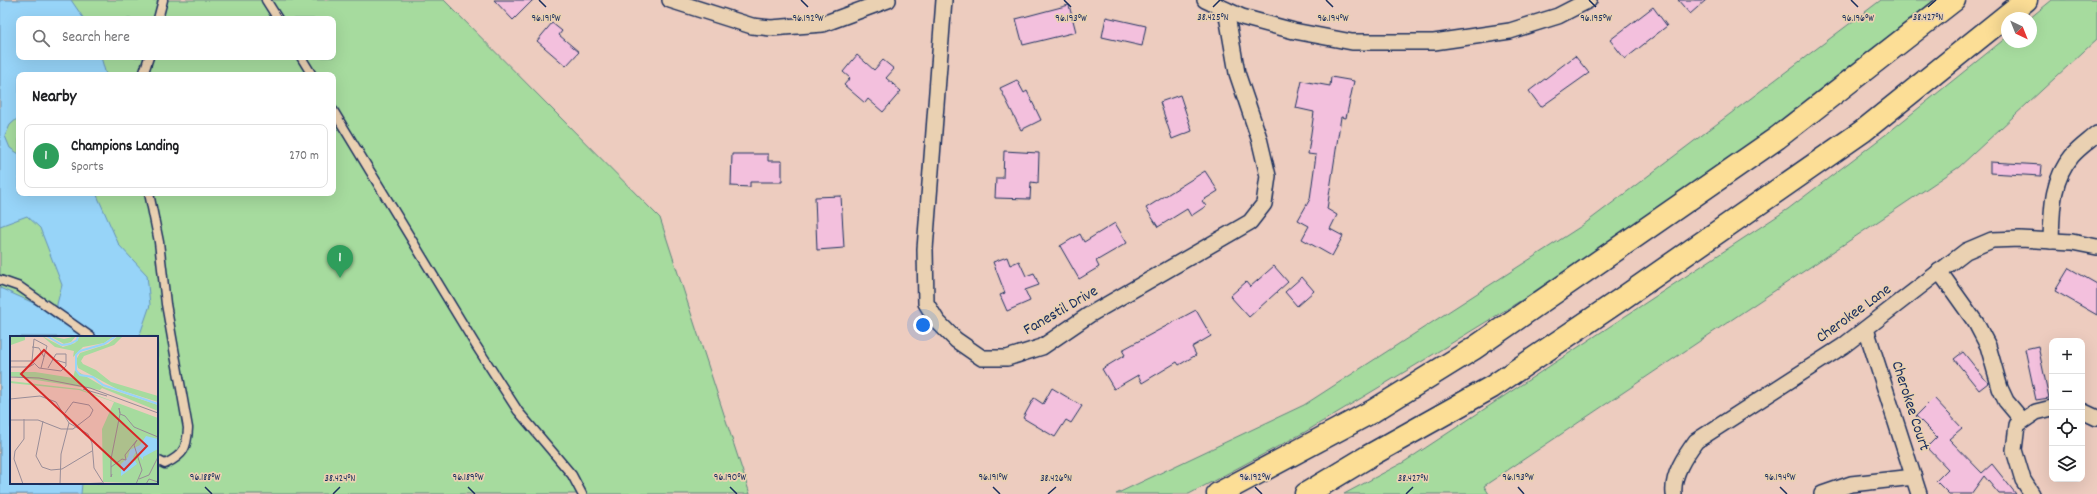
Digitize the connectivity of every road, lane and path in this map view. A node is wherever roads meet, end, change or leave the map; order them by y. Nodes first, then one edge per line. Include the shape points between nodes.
1 (163, 0) edge
2 (266, 0) edge
3 (670, 0) edge
4 (888, 0) edge
5 (944, 0) edge
6 (1205, 0) edge
7 (1589, 0) edge
8 (1954, 0) edge
9 (2026, 0) edge
10 (1226, 10) junction
11 (159, 16) edge
12 (276, 16) edge
13 (148, 60) edge
14 (303, 60) edge
15 (144, 72) edge
16 (310, 72) edge
17 (336, 115) edge
18 (2097, 134) edge
19 (150, 196) edge
20 (2051, 241) junction
21 (2097, 247) edge
22 (1939, 271) junction
23 (0, 280) edge
24 (1866, 329) junction
25 (90, 336) edge
26 (2049, 409) edge
27 (2085, 412) edge
28 (2097, 418) edge
29 (2022, 420) junction
30 (158, 461) edge
31 (1914, 477) junction
32 (582, 494) edge
33 (1218, 494) edge
34 (1306, 494) edge
35 (1674, 494) edge
36 (1822, 494) edge
37 (1919, 494) edge
38 (2032, 494) edge

1 - 11 lane
2 - 12 lane
3 - 4 street via 752,26 771,28 822,24
5 - 10 street, Fanestil Drive via 926,249 926,303 937,322 956,340 982,358 1007,358 1042,347 1089,315 1250,222 1264,204 1268,176 1237,73
6 - 10 street
7 - 10 street via 1558,16 1510,31 1434,42 1352,42 1294,31
8 - 33 highway via 1777,138 1473,349 1373,411
9 - 34 highway via 1863,131 1620,300 1492,387
13 - 15 lane
14 - 16 lane
17 - 32 lane via 518,411 572,475
18 - 20 street via 2072,156 2060,174 2053,197
19 - 30 lane via 188,428 187,444 175,459 164,464
20 - 21 street, Cherokee Lane
20 - 22 street, Cherokee Lane via 1992,240 1966,251
22 - 24 street, Cherokee Lane
22 - 29 street via 1976,323 1988,346 2006,401
23 - 25 lane via 20,287
24 - 31 street, Cherokee Court
24 - 35 street, Cherokee Lane via 1696,441 1682,459 1673,489
26 - 29 street
27 - 28 street
29 - 38 street via 2017,425 2014,450 2023,480
31 - 36 street via 1851,484
31 - 37 street, Cherokee Court

